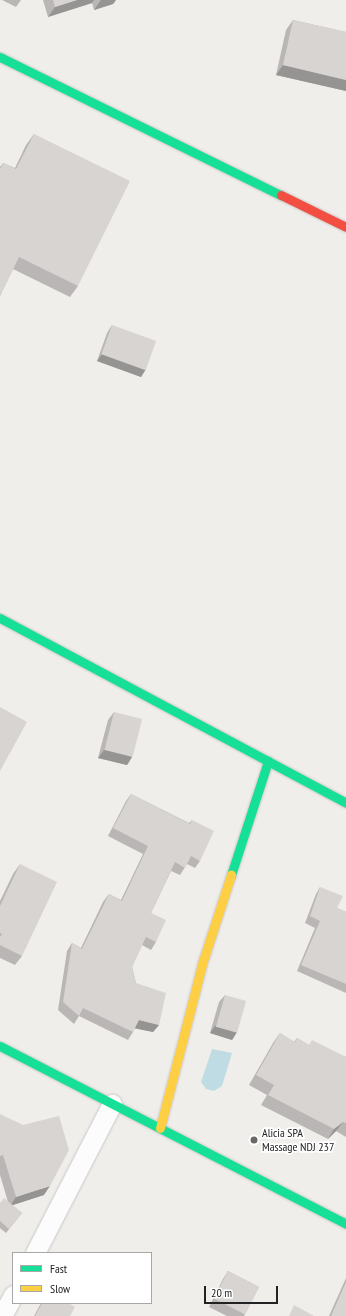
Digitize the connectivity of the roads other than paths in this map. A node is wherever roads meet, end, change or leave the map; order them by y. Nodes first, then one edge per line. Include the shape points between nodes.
1 (0, 57) edge
2 (346, 227) edge
3 (0, 618) edge
4 (268, 760) junction
5 (346, 803) edge
6 (0, 1046) edge
7 (112, 1104) junction
8 (160, 1128) junction
9 (346, 1224) edge
10 (36, 1252) edge
11 (12, 1297) edge
12 (2, 1316) edge

1 - 2 street
3 - 4 street
4 - 5 street
4 - 8 street via 202,964
6 - 7 street
7 - 8 street
7 - 10 street
8 - 9 street
11 - 12 street

